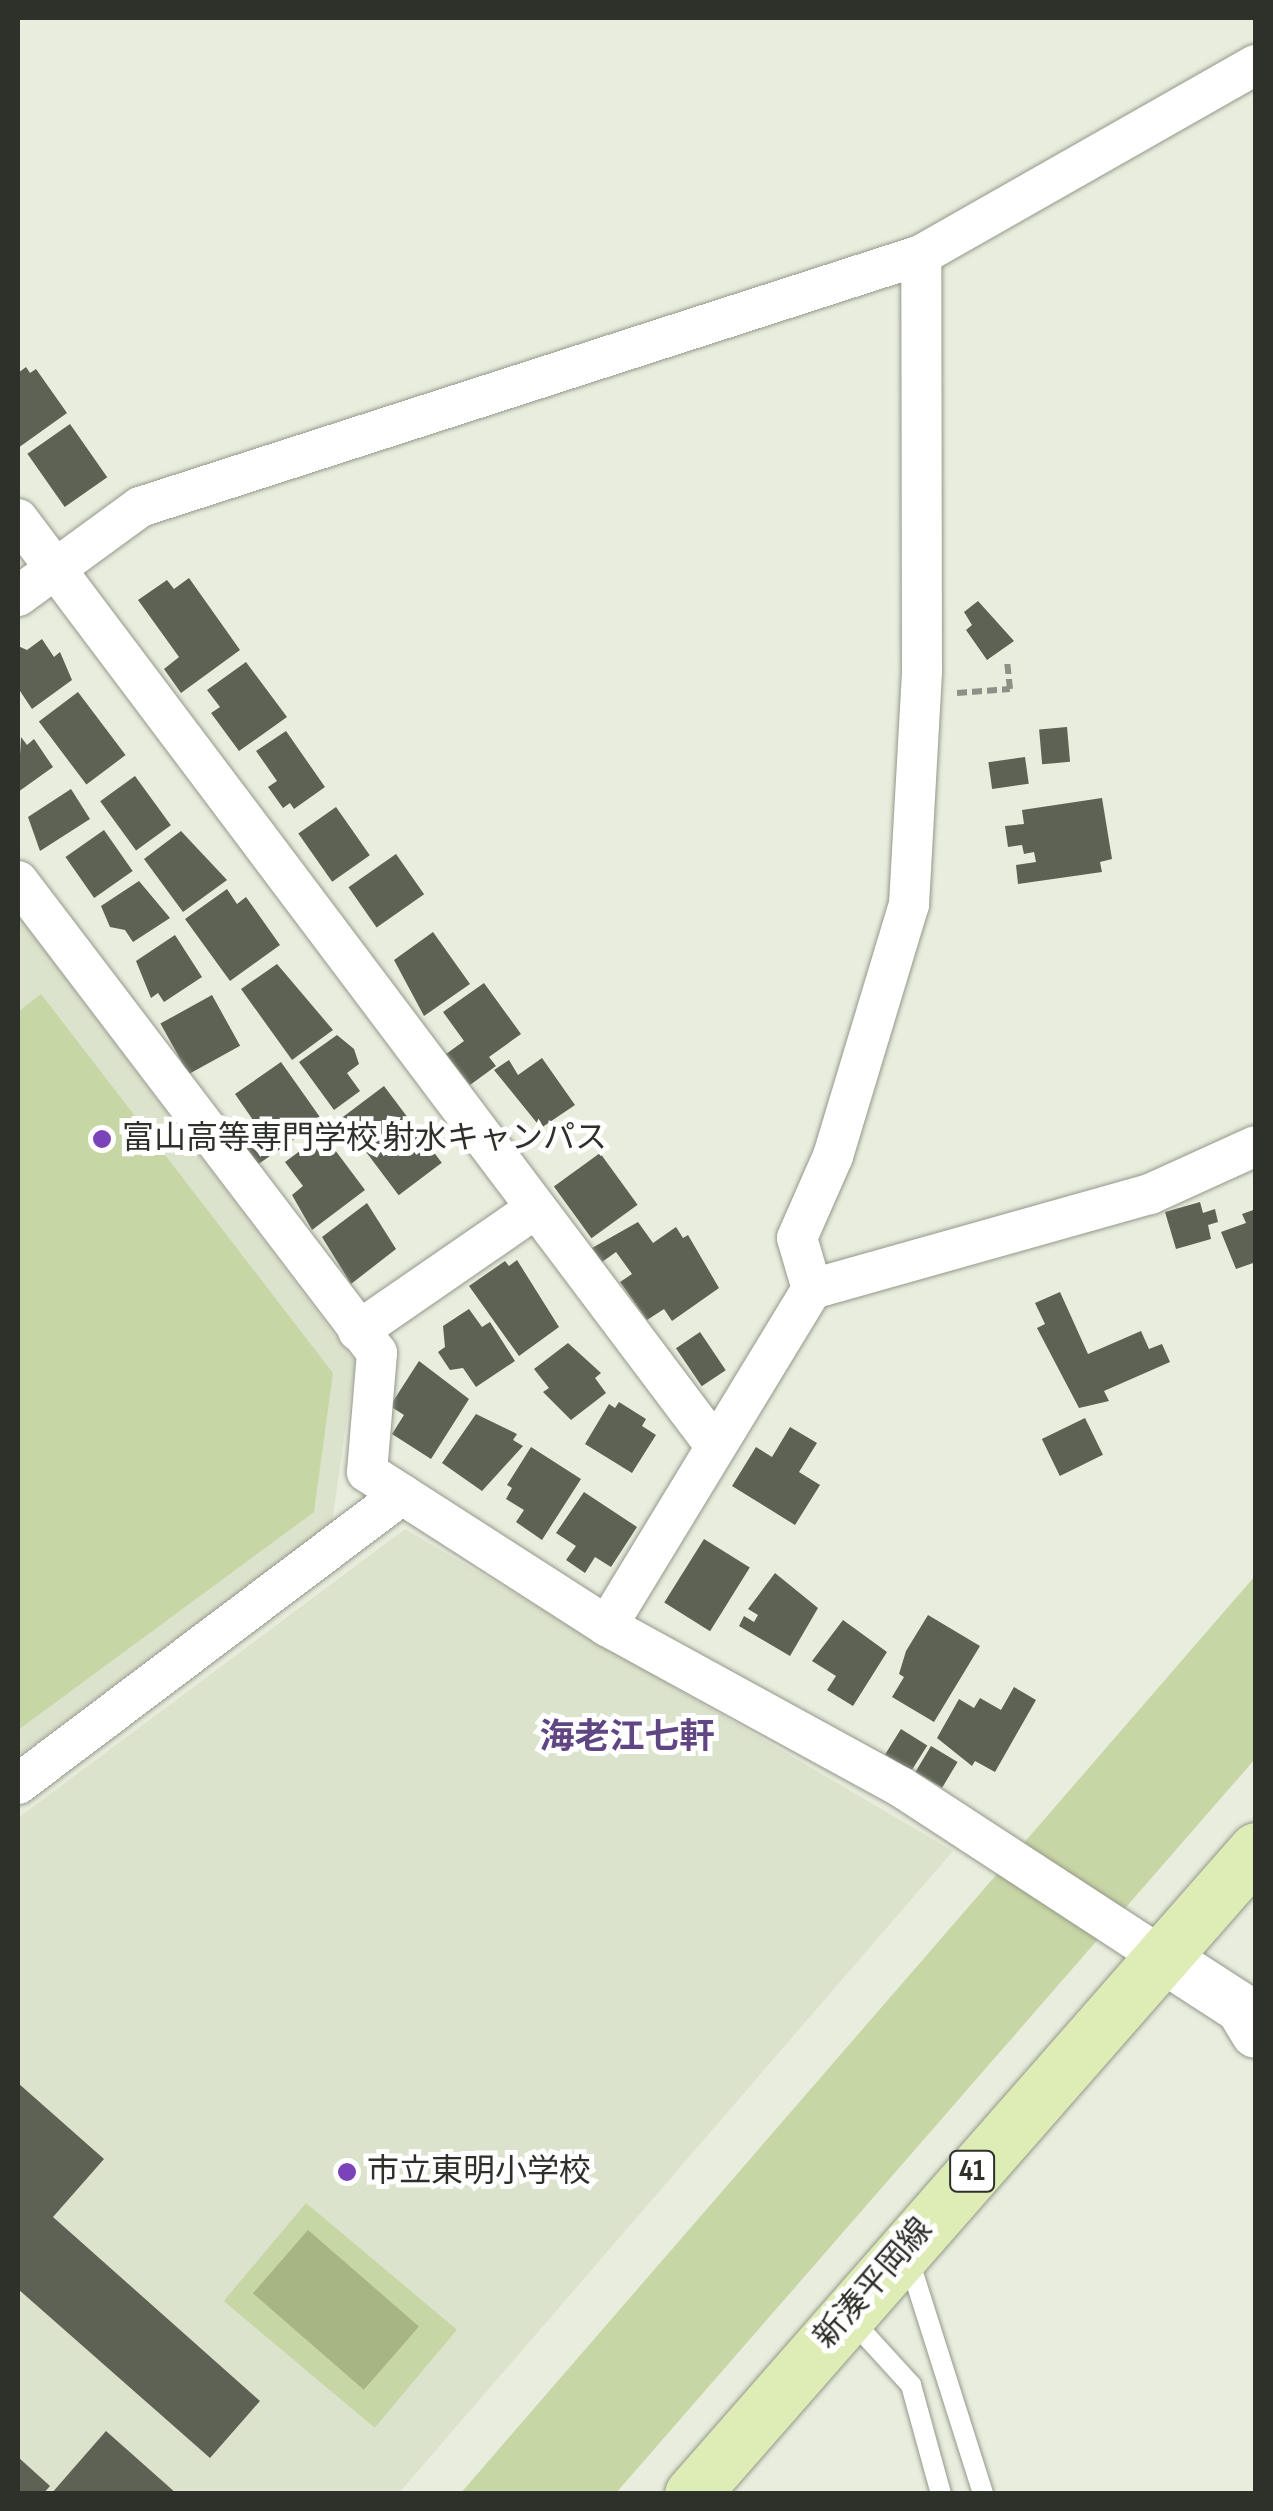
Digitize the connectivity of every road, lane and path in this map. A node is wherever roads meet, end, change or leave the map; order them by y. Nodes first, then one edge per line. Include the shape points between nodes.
1 (1256, 65) edge
2 (921, 255) junction
3 (18, 519) edge
4 (55, 569) junction
5 (18, 596) edge
6 (1007, 662) dead end
7 (921, 696) junction
8 (18, 881) edge
9 (1256, 1146) edge
10 (536, 1208) junction
11 (812, 1290) junction
12 (358, 1331) junction
13 (713, 1443) junction
14 (402, 1496) junction
15 (608, 1626) junction
16 (18, 1784) edge
17 (1256, 1850) edge
18 (1159, 1954) junction
19 (1256, 2033) edge
20 (904, 2249) junction
21 (848, 2316) junction
22 (692, 2494) edge
23 (941, 2494) edge
24 (983, 2494) edge

1 - 2 street
2 - 4 street via 140,507
2 - 7 street
3 - 4 street
4 - 5 street
4 - 10 street
6 - 7 path via 1010,689
7 - 11 street via 909,905 833,1156 796,1238
8 - 12 street
9 - 11 street via 1150,1194
10 - 12 street
10 - 13 street
11 - 13 street
12 - 14 street via 377,1353 366,1472
13 - 15 street
14 - 15 street
14 - 16 street
15 - 18 street via 901,1787
17 - 18 main road, 新湊平岡線 / 41
18 - 19 street via 1241,2008
18 - 20 main road, 新湊平岡線 / 41
20 - 21 main road, 新湊平岡線 / 41
20 - 24 lane
21 - 22 main road, 新湊平岡線 / 41
21 - 23 lane via 911,2385

